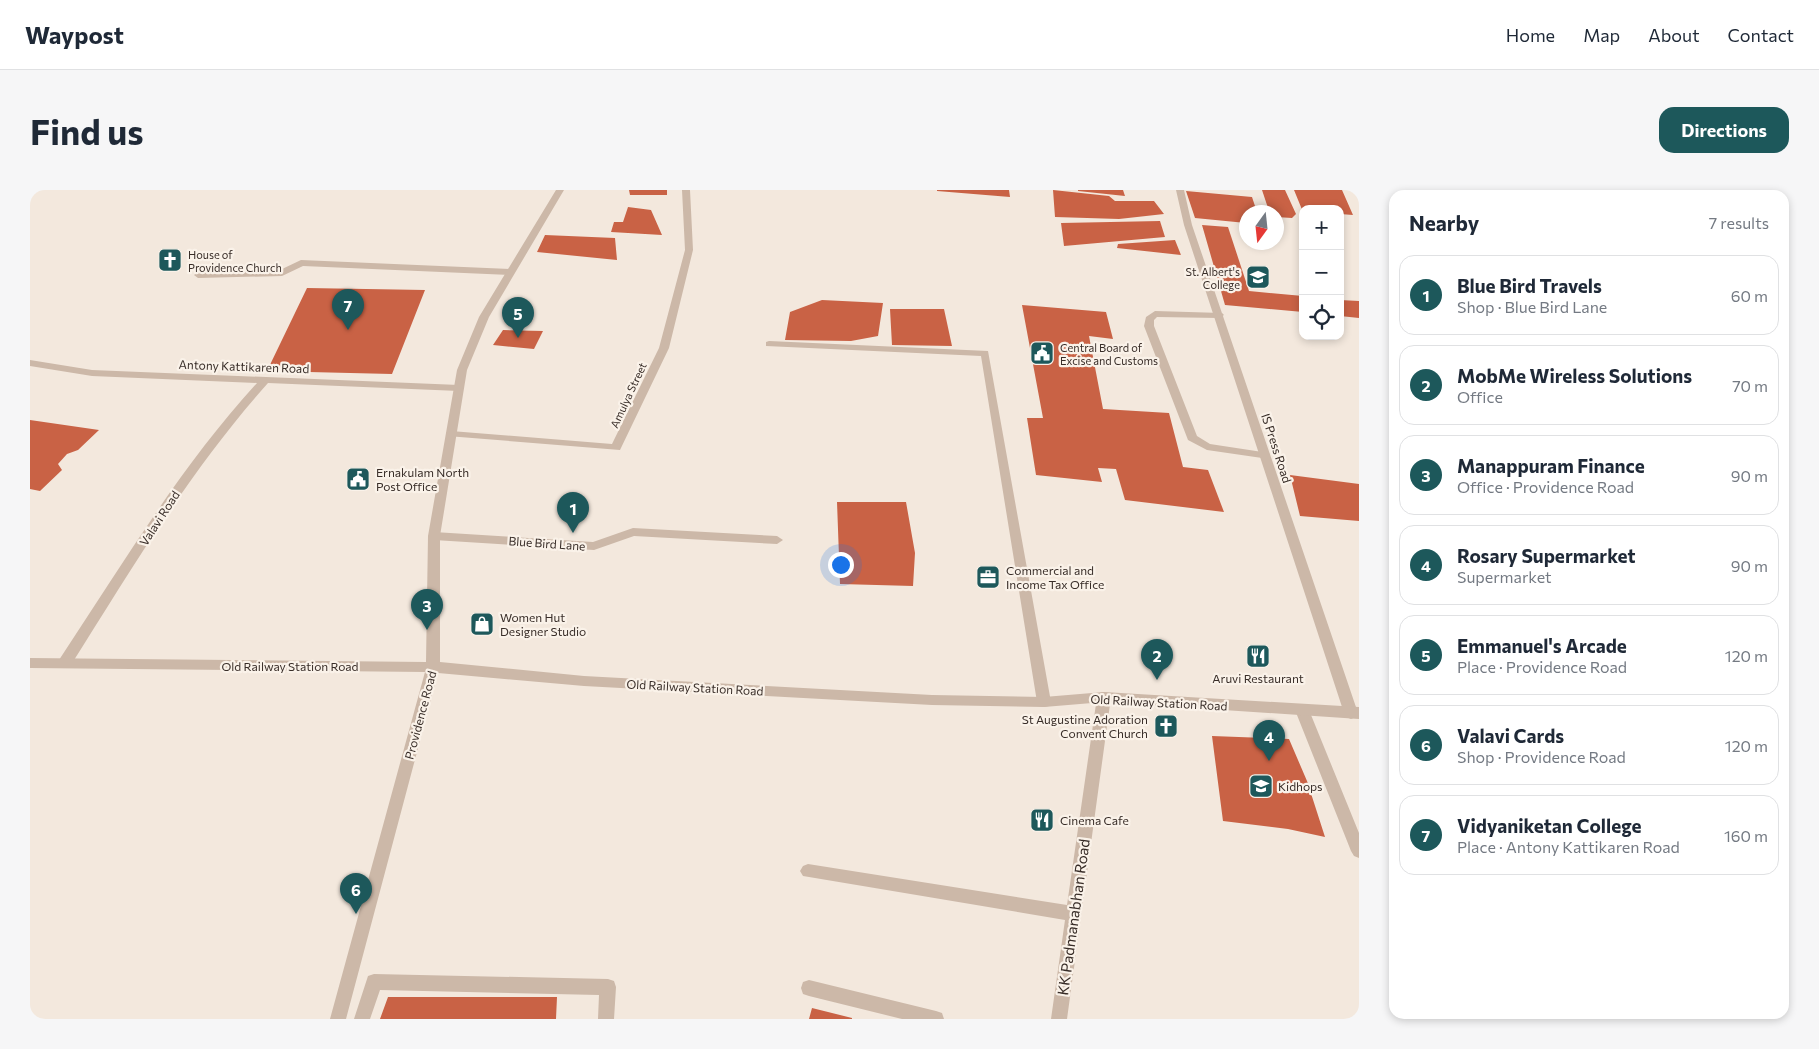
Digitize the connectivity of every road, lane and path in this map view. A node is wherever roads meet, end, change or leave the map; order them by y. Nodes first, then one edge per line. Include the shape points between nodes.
1 (560, 190) edge
2 (686, 190) edge
3 (1180, 190) edge
4 (511, 272) junction
5 (198, 275) dead end
6 (1219, 315) junction
7 (769, 344) dead end
8 (30, 363) edge
9 (265, 380) junction
10 (459, 388) junction
11 (451, 434) junction
12 (1265, 456) junction
13 (434, 536) junction
14 (777, 540) dead end
15 (30, 663) edge
16 (64, 664) junction
17 (433, 667) junction
18 (1104, 697) junction
19 (1044, 702) junction
20 (1302, 710) junction
21 (1355, 713) edge
22 (1359, 851) edge
23 (808, 871) dead end
24 (1074, 914) junction
25 (810, 988) dead end
26 (338, 1019) edge
27 (362, 1019) edge
28 (606, 1019) edge
29 (936, 1019) edge
30 (1059, 1019) edge

1 - 4 street, Providence Road
2 - 11 street, Amulya Street via 689,250 664,348 616,448
3 - 6 street, IS Press Road
4 - 5 street via 301,264 282,274
4 - 10 street, Providence Road via 484,317 462,370
6 - 12 street, IS Press Road
6 - 12 street via 1155,314 1149,319 1149,326 1192,438 1207,447
7 - 19 street via 985,353
8 - 9 street, Antony Kattikaren Road via 92,373
9 - 10 street, Antony Kattikaren Road
9 - 16 street, Valavi Road via 235,411 179,488
10 - 11 street, Providence Road
11 - 13 street, Providence Road
12 - 21 street, IS Press Road
13 - 14 street, Blue Bird Lane via 594,546 633,532
13 - 17 street, Providence Road
15 - 16 street, Old Railway Station Road
16 - 17 street, Old Railway Station Road
17 - 19 street, Old Railway Station Road via 584,681 932,700
17 - 26 street, Providence Road
18 - 19 street, Old Railway Station Road
18 - 20 street, Old Railway Station Road
18 - 24 street, KK Padmanabhan Road
20 - 21 street, Old Railway Station Road
20 - 22 street
23 - 24 street
24 - 30 street, KK Padmanabhan Road
25 - 29 street
27 - 28 street via 374,982 608,986

